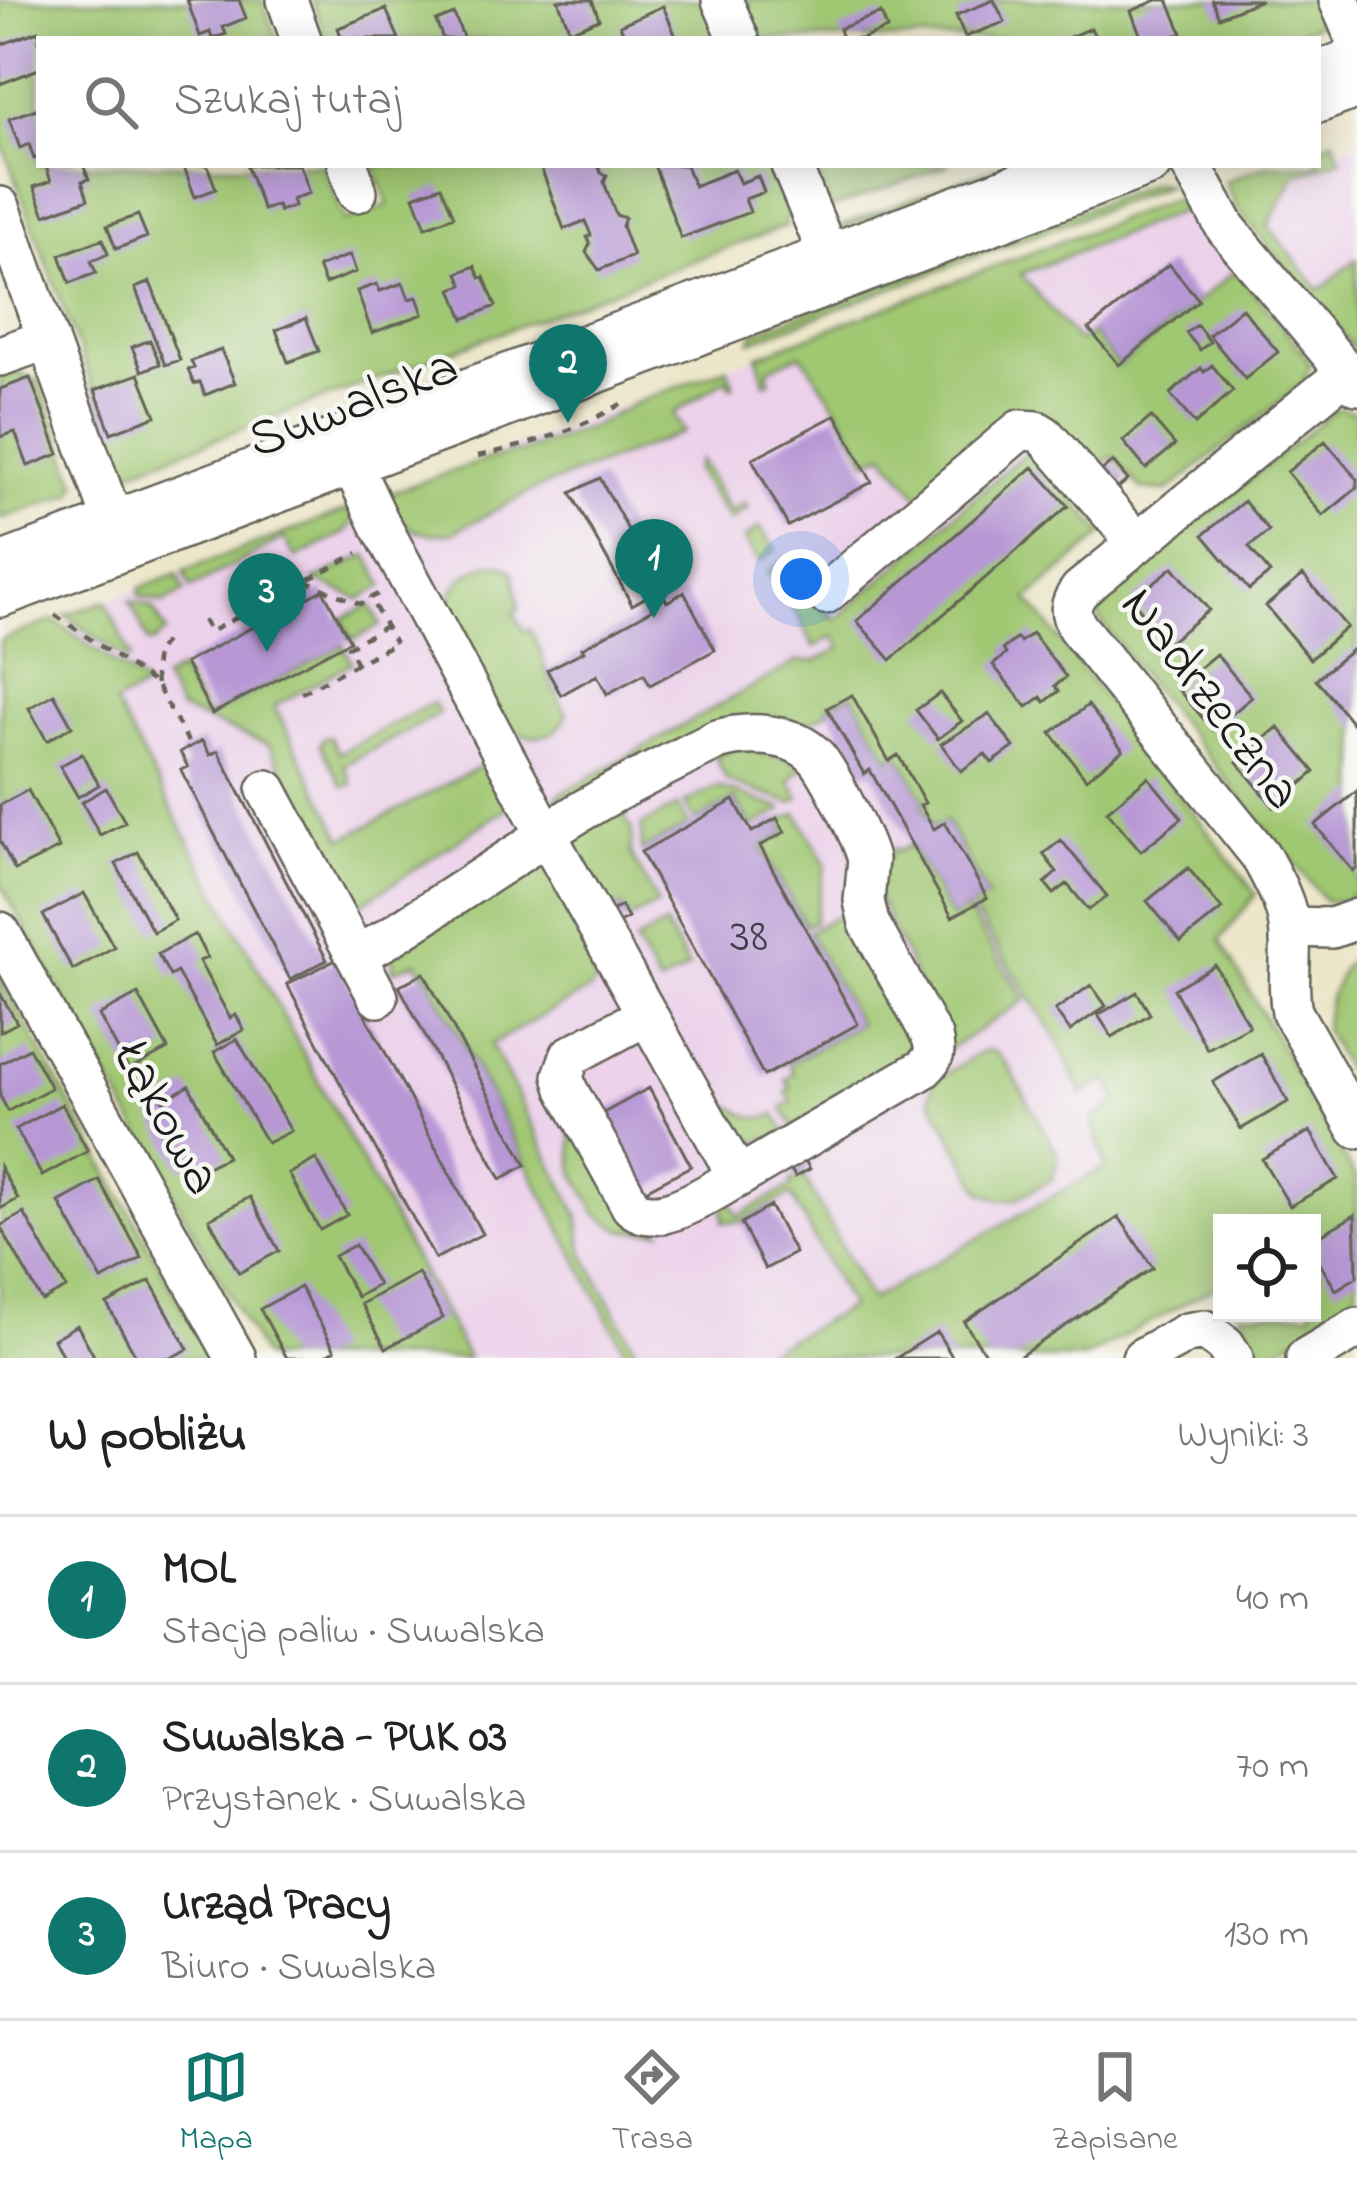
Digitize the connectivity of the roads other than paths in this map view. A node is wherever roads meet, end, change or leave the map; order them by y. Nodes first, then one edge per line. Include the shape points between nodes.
1 (286, 0) edge
2 (722, 0) edge
3 (1340, 0) edge
4 (300, 36) edge
5 (738, 36) edge
6 (1357, 42) edge
7 (1357, 57) edge
8 (1321, 70) edge
9 (1357, 88) edge
10 (1321, 102) edge
11 (792, 168) edge
12 (1060, 168) edge
13 (1141, 168) edge
14 (1193, 168) edge
15 (0, 207) edge
16 (833, 268) junction
17 (48, 339) junction
18 (0, 356) edge
19 (1352, 379) edge
20 (346, 451) junction
21 (118, 536) junction
22 (1137, 543) junction
23 (0, 563) edge
24 (825, 594) dead end
25 (0, 597) edge
26 (267, 790) dead end
27 (546, 834) junction
28 (1357, 920) edge
29 (1290, 927) junction
30 (0, 932) edge
31 (356, 956) junction
32 (378, 997) dead end
33 (647, 1015) junction
34 (1357, 1128) edge
35 (738, 1177) junction
36 (1357, 1328) edge
37 (236, 1358) edge
38 (1142, 1358) edge
39 (1233, 1358) edge
40 (1306, 1358) edge

1 - 4 street
2 - 5 street
3 - 6 street
7 - 8 street
9 - 10 street
11 - 16 street
12 - 16 street, Suwalska
13 - 16 street, Suwalska
14 - 19 street via 1226,228
15 - 17 street
16 - 20 street, Suwalska
17 - 18 street
17 - 21 street
19 - 22 street, Nadrzeczna
20 - 21 street, Suwalska
20 - 27 street
21 - 23 street, Suwalska
21 - 25 street, Suwalska
22 - 24 street via 1045,436 1020,430
22 - 29 street, Nadrzeczna via 1080,590 1070,614 1260,855
26 - 31 street
27 - 31 street
27 - 33 street
27 - 35 street via 732,735 797,745 824,769 866,850 868,923 936,1050 923,1069
28 - 29 street
29 - 34 street, Nadrzeczna via 1292,1012
30 - 37 street, Łąkowa
31 - 32 street
33 - 35 street
33 - 35 street via 570,1056 563,1076 631,1206 664,1215
36 - 40 street
38 - 39 street via 1205,1330

